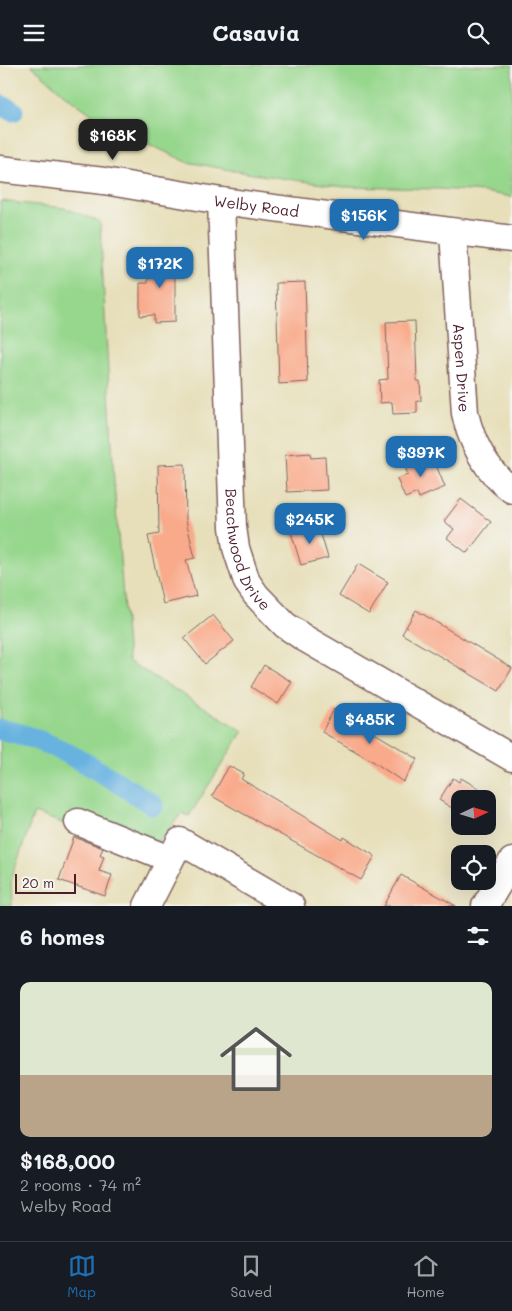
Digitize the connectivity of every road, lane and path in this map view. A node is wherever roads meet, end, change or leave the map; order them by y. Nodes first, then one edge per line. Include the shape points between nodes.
1 (0, 169) edge
2 (221, 201) junction
3 (453, 232) junction
4 (512, 239) edge
5 (512, 490) edge
6 (512, 758) edge
7 (78, 822) dead end
8 (175, 850) junction
9 (512, 861) edge
10 (147, 906) edge
11 (290, 906) edge
12 (485, 906) edge

1 - 2 street, Welby Road via 104,181
2 - 3 street, Welby Road
2 - 6 street, Beachwood Drive via 233,527 247,582 268,609 304,638
3 - 4 street, Welby Road
3 - 5 street, Aspen Drive via 465,413 485,461
7 - 8 street
8 - 10 street
8 - 11 street
9 - 12 street

